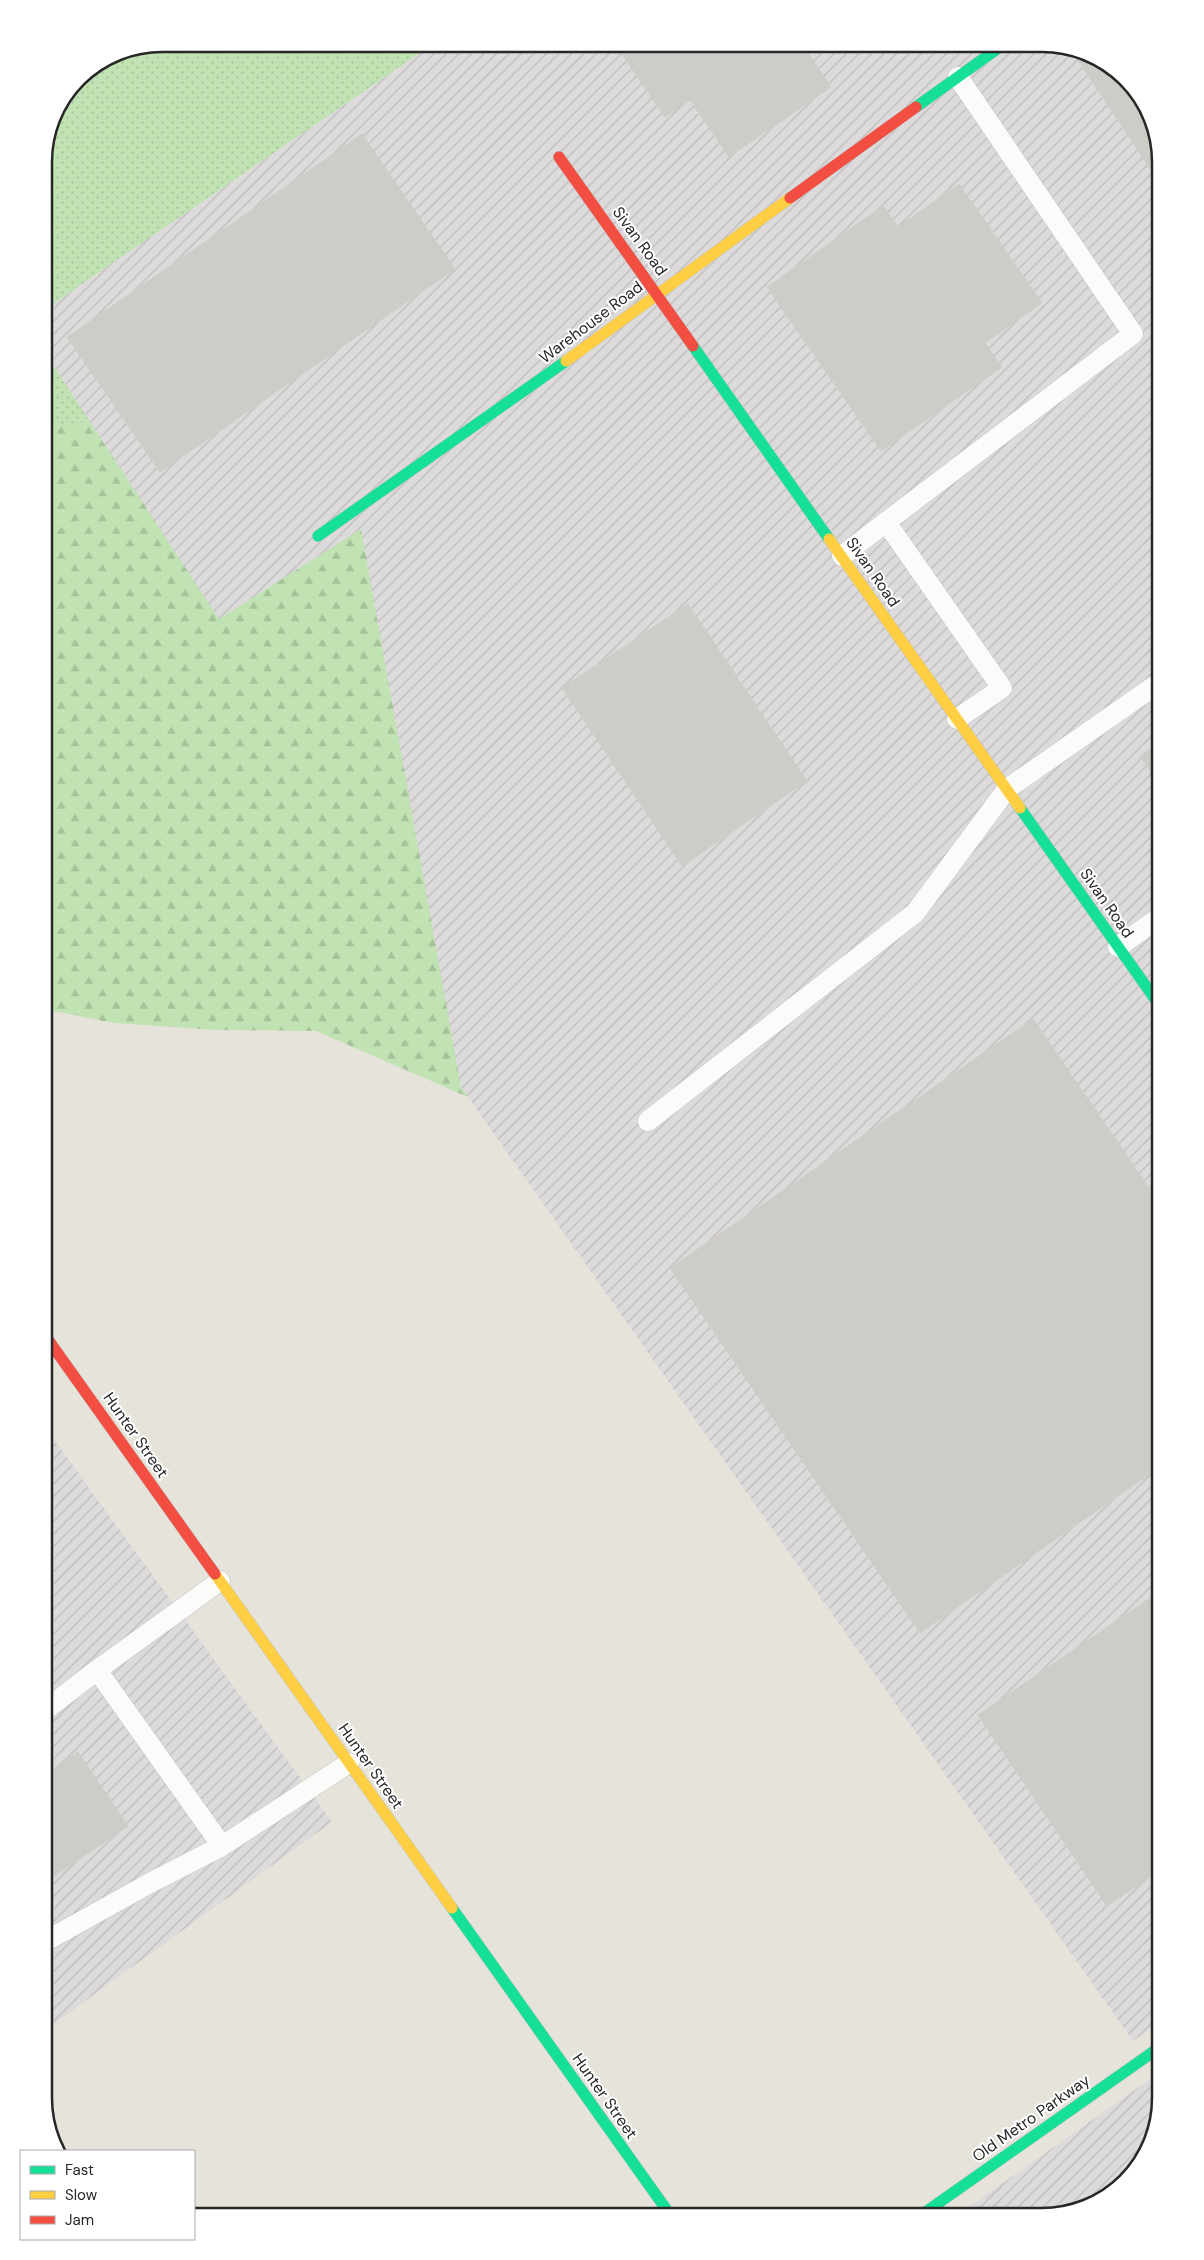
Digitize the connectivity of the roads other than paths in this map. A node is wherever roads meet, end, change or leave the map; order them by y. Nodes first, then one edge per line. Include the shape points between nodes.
1 (992, 53) edge
2 (958, 78) junction
3 (559, 157) dead end
4 (657, 293) junction
5 (886, 522) junction
6 (318, 536) dead end
7 (842, 556) junction
8 (1152, 688) edge
9 (957, 719) junction
10 (1007, 789) junction
11 (1152, 923) edge
12 (1118, 946) junction
13 (1152, 995) edge
14 (648, 1121) dead end
15 (52, 1346) edge
16 (220, 1582) junction
17 (97, 1670) junction
18 (52, 1705) edge
19 (349, 1763) junction
20 (222, 1846) junction
21 (52, 1938) edge
22 (1152, 2053) edge
23 (665, 2208) edge
24 (932, 2208) edge

1 - 2 street, Warehouse Road
2 - 4 street, Warehouse Road
2 - 5 lane via 1133,334
3 - 4 street, Sivan Road
4 - 6 street, Warehouse Road via 602,336
4 - 7 street, Sivan Road
5 - 7 lane
5 - 9 lane via 1002,688
7 - 9 street, Sivan Road
8 - 10 lane
9 - 10 street, Sivan Road
10 - 12 street, Sivan Road
10 - 14 lane via 915,913
11 - 12 lane
12 - 13 street, Sivan Road
15 - 16 street, Hunter Street
16 - 17 lane
16 - 19 street, Hunter Street
17 - 18 lane
17 - 20 lane
19 - 20 lane
19 - 23 street, Hunter Street
20 - 21 lane
22 - 24 street, Old Metro Parkway

